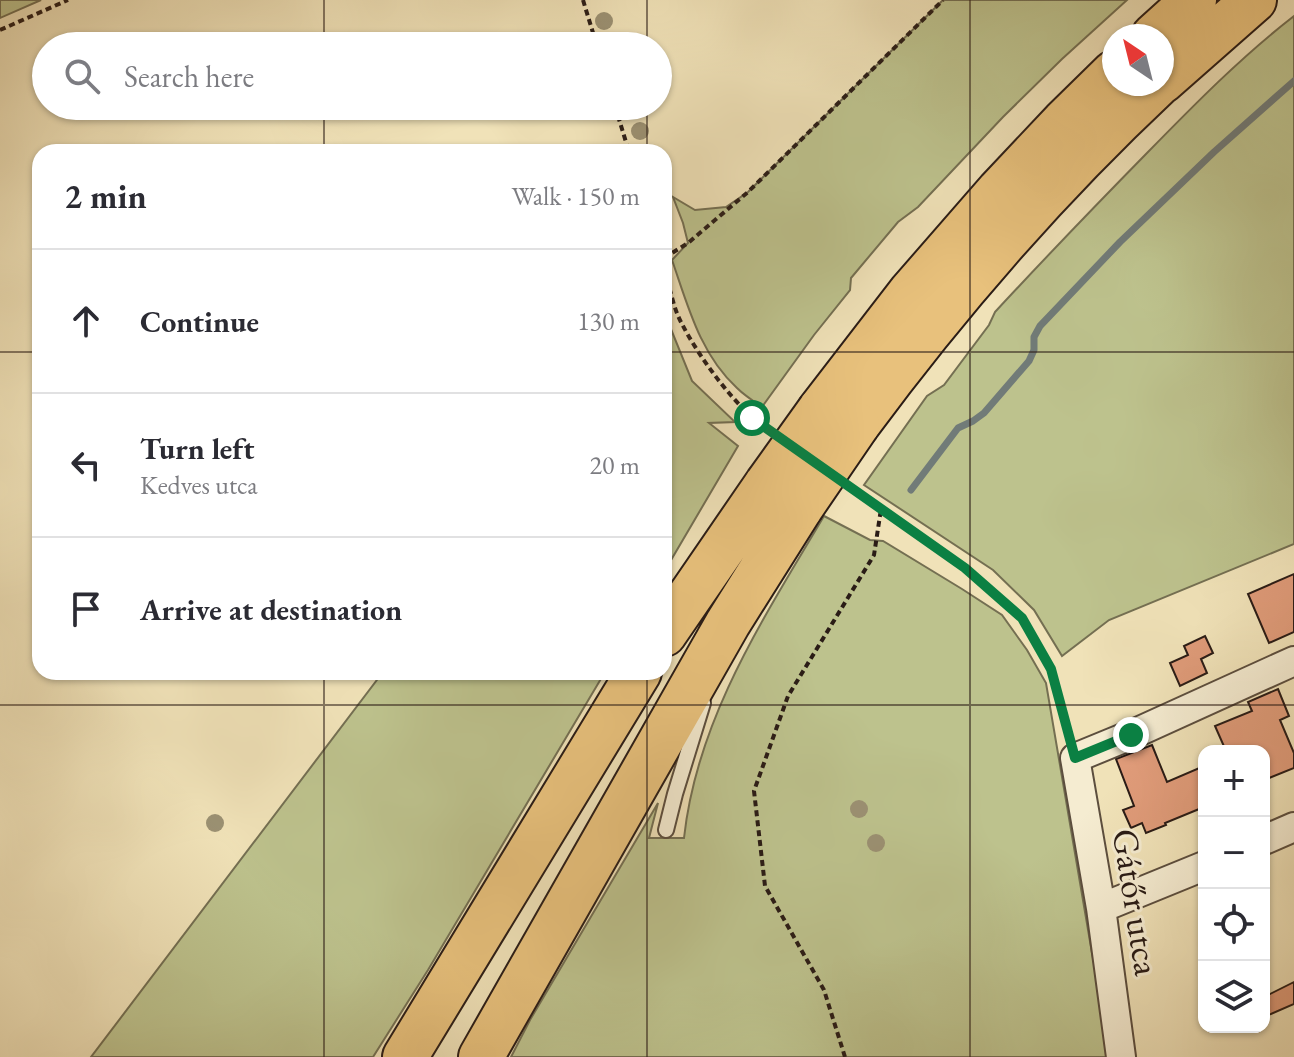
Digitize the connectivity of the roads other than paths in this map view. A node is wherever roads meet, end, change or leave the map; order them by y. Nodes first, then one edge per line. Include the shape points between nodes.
1 (1194, 0) edge
2 (1254, 0) edge
3 (1167, 24) edge
4 (1174, 70) edge
5 (1102, 85) edge
6 (1146, 96) edge
7 (839, 418) junction
8 (784, 495) junction
9 (728, 623) junction
10 (672, 625) edge
11 (1294, 661) edge
12 (634, 680) edge
13 (1294, 827) edge
14 (666, 830) dead end
15 (1270, 837) edge
16 (1198, 868) edge
17 (1101, 908) junction
18 (405, 1057) edge
19 (481, 1057) edge
20 (1121, 1057) edge

1 - 3 highway
2 - 4 highway
5 - 7 highway via 911,292
6 - 7 highway via 1009,237 900,368
7 - 8 highway, bridge
8 - 9 highway
8 - 10 highway
9 - 14 lane
9 - 19 highway
11 - 17 street, Gátőr utca via 1075,758
12 - 18 highway
13 - 15 street
16 - 17 street
17 - 20 street, Gátőr utca

